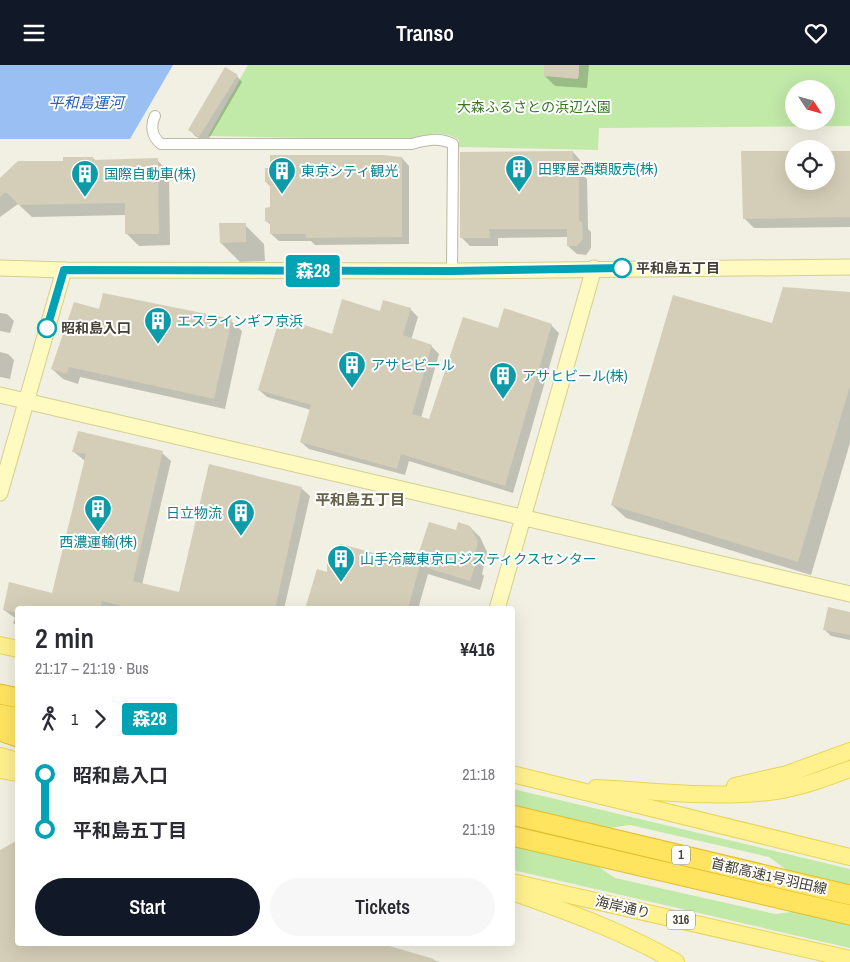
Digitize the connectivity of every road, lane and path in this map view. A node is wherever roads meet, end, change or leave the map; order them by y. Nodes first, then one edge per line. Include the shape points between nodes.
1 (154, 116) dead end
2 (850, 267) edge
3 (0, 268) edge
4 (594, 268) junction
5 (64, 270) junction
6 (452, 271) junction
7 (0, 395) edge
8 (26, 401) junction
9 (0, 493) edge
10 (523, 517) junction
11 (850, 594) edge
12 (498, 606) edge
13 (0, 645) edge
14 (15, 648) edge
15 (0, 684) edge
16 (15, 686) edge
17 (0, 694) edge
18 (15, 697) edge
19 (0, 714) edge
20 (15, 717) edge
21 (0, 731) edge
22 (15, 736) edge
23 (850, 751) edge
24 (0, 756) edge
25 (15, 760) edge
26 (850, 769) edge
27 (0, 770) edge
28 (15, 772) edge
29 (515, 775) edge
30 (554, 785) junction
31 (691, 794) junction
32 (515, 816) edge
33 (515, 837) edge
34 (850, 857) edge
35 (515, 883) edge
36 (515, 893) edge
37 (850, 895) edge
38 (850, 915) edge
39 (850, 959) edge
40 (676, 962) edge

1 - 6 street via 152,132 162,144 412,144 428,139 453,144
2 - 4 street
3 - 5 street
4 - 6 street
4 - 10 street
5 - 6 street
5 - 8 street
7 - 8 street
8 - 9 street
8 - 10 street
10 - 11 street
10 - 12 street
13 - 14 main road
15 - 16 highway
17 - 18 highway
19 - 20 highway
21 - 22 highway
23 - 31 main road via 787,774
24 - 25 main road
26 - 31 main road via 778,791
27 - 28 main road
29 - 30 main road
30 - 31 main road
30 - 34 main road
32 - 37 highway, 首都高速1号羽田線 / 1
33 - 38 highway, 首都高速1号羽田線 / 1
35 - 39 main road, 海岸通り / 316
36 - 40 main road via 596,923 647,945

